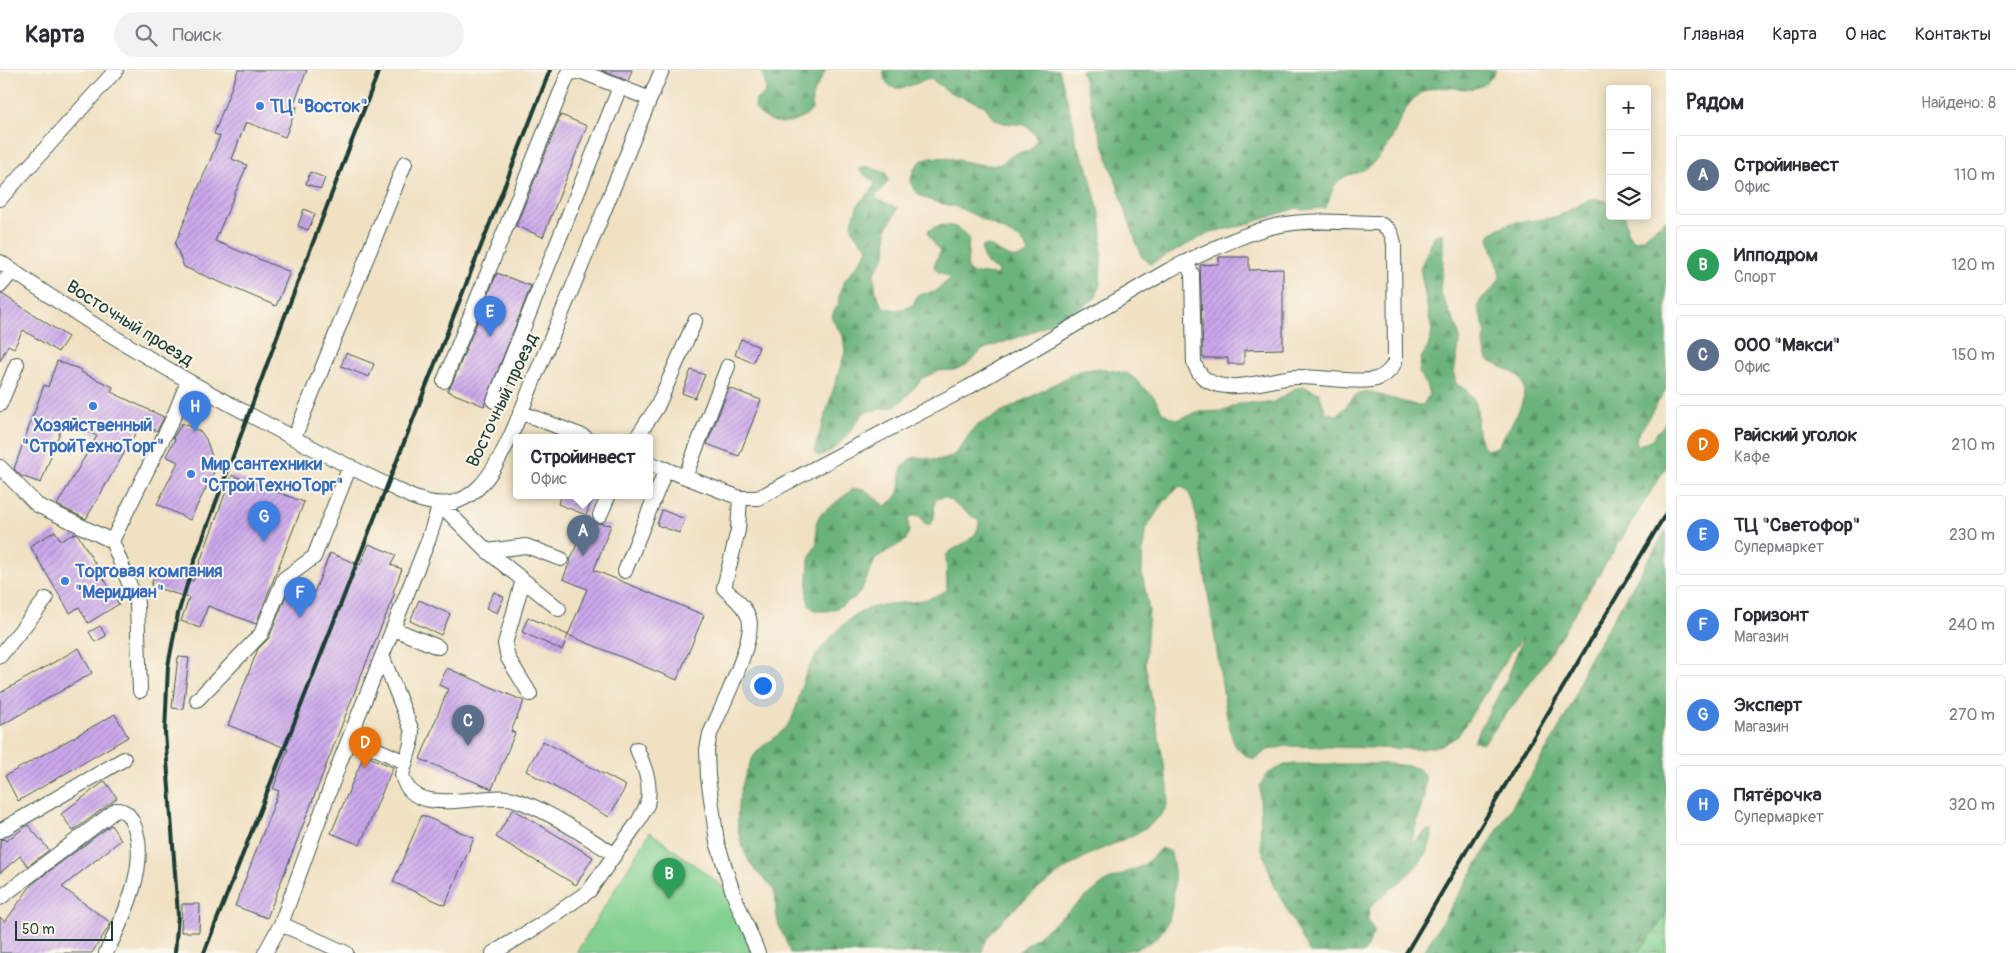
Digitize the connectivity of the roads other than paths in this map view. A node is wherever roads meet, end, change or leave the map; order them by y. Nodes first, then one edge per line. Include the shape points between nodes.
1 (116, 70) edge
2 (662, 70) edge
3 (620, 87) junction
4 (650, 99) junction
5 (405, 163) dead end
6 (0, 199) edge
7 (0, 262) edge
8 (1186, 262) junction
9 (13, 271) junction
10 (0, 286) edge
11 (695, 321) dead end
12 (17, 364) dead end
13 (728, 366) dead end
14 (188, 381) junction
15 (444, 381) dead end
16 (494, 401) dead end
17 (0, 404) edge
18 (520, 412) junction
19 (577, 434) edge
20 (639, 434) edge
21 (294, 438) junction
22 (653, 464) edge
23 (350, 466) junction
24 (0, 467) edge
25 (666, 469) junction
26 (684, 477) junction
27 (740, 498) junction
28 (607, 499) edge
29 (440, 504) junction
30 (600, 515) dead end
31 (112, 541) junction
32 (487, 551) junction
33 (560, 559) dead end
34 (625, 571) dead end
35 (523, 580) junction
36 (46, 599) dead end
37 (559, 609) dead end
38 (394, 629) junction
39 (438, 647) dead end
40 (0, 656) edge
41 (383, 658) junction
42 (140, 691) dead end
43 (530, 694) dead end
44 (197, 700) dead end
45 (350, 737) junction
46 (637, 749) dead end
47 (124, 760) dead end
48 (405, 762) junction
49 (0, 831) edge
50 (614, 854) junction
51 (0, 898) edge
52 (281, 924) junction
53 (106, 953) edge
54 (265, 953) edge
55 (346, 953) edge
56 (493, 953) edge
57 (758, 953) edge

1 - 6 street
2 - 4 street, Восточный проезд
3 - 4 street
3 - 15 street via 580,70 565,78
3 - 16 street
4 - 18 street, Восточный проезд
5 - 21 street
7 - 9 street, Восточный проезд
8 - 8 street via 1264,229 1286,224 1378,223 1386,227 1392,233 1394,244 1395,362 1391,370 1374,380 1296,376 1246,387 1209,382 1196,370 1194,362 1192,274
8 - 27 street via 969,386 784,485 758,498
9 - 10 street
9 - 14 street, Восточный проезд
11 - 20 street via 657,407
12 - 17 street
13 - 26 street
14 - 21 street, Восточный проезд
14 - 31 street
18 - 19 street
18 - 29 street, Восточный проезд via 496,464 480,486 459,501
21 - 23 street, Восточный проезд
22 - 25 street
23 - 29 street, Восточный проезд via 428,504
23 - 44 street via 314,557 284,579 261,634
24 - 31 street via 38,505
25 - 26 street
25 - 34 street
26 - 27 street
27 - 57 street via 738,530 724,588 743,607 751,624 748,643 710,734 707,750 717,842
28 - 30 street
29 - 32 street
29 - 38 street
31 - 42 street via 137,603
32 - 33 street via 526,546
32 - 35 street
35 - 37 street
35 - 43 street via 505,644 508,658
36 - 40 street
38 - 39 street
38 - 41 street
41 - 45 street
41 - 48 street via 412,731
45 - 48 street
45 - 52 street
46 - 50 street via 649,779 648,805
47 - 49 street
48 - 50 street via 404,781 417,794 448,802 498,797 510,799 531,806
50 - 56 street via 597,882 580,900
51 - 53 street via 116,810 122,810 135,829 137,859 129,902
52 - 54 street
52 - 55 street

